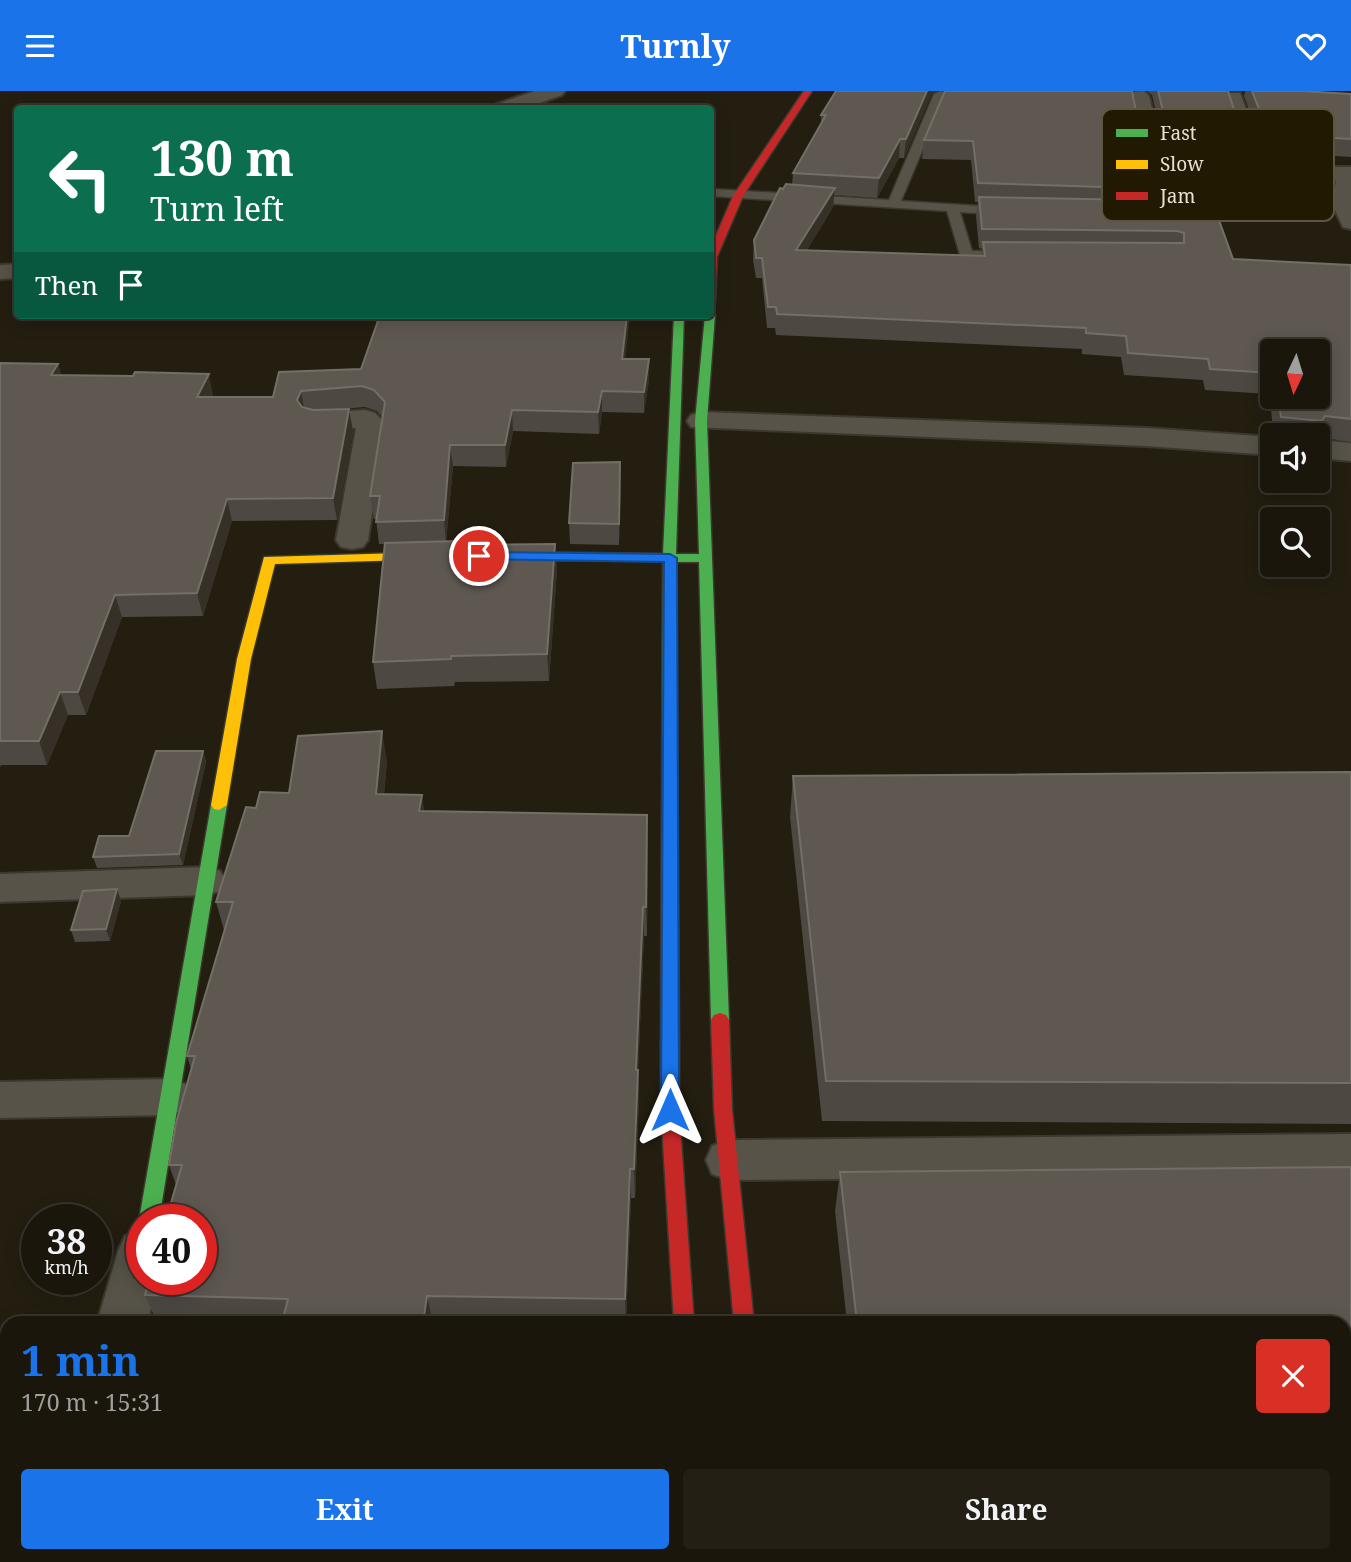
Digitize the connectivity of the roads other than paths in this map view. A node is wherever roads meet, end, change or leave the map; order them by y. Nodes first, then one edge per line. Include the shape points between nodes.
1 (555, 91) edge
2 (808, 91) edge
3 (940, 94) edge
4 (1139, 96) dead end
5 (1233, 97) edge
6 (513, 105) edge
7 (1141, 109) edge
8 (1237, 109) edge
9 (1350, 174) edge
10 (722, 177) dead end
11 (714, 189) edge
12 (714, 194) edge
13 (738, 195) junction
14 (893, 206) junction
15 (953, 209) junction
16 (1021, 211) edge
17 (1351, 222) edge
18 (714, 252) edge
19 (1021, 255) edge
20 (679, 319) edge
21 (710, 319) edge
22 (317, 420) edge
23 (701, 421) junction
24 (1260, 445) edge
25 (1330, 450) edge
26 (1351, 451) edge
27 (350, 550) junction
28 (452, 555) edge
29 (493, 556) edge
30 (670, 558) junction
31 (705, 558) junction
32 (205, 881) junction
33 (0, 888) edge
34 (169, 1097) junction
35 (0, 1100) edge
36 (1351, 1154) edge
37 (729, 1160) junction
38 (152, 1204) edge
39 (130, 1295) edge
40 (124, 1316) edge
41 (684, 1316) edge
42 (743, 1316) edge

1 - 6 street
2 - 13 street
3 - 14 lane
4 - 7 street
5 - 8 street
9 - 17 street via 1344,204
10 - 11 street
12 - 13 lane
13 - 14 lane
13 - 18 street
14 - 15 lane
15 - 16 lane
15 - 19 lane via 966,255
20 - 30 street
21 - 23 street
22 - 27 street via 365,419 371,423
23 - 24 street
23 - 31 street
25 - 26 street
27 - 28 street
27 - 32 street via 270,560 244,659
29 - 30 street
30 - 31 street
30 - 41 street via 670,1110
31 - 37 street via 723,1108
32 - 33 street
32 - 34 street
34 - 35 street
34 - 38 street
36 - 37 street
37 - 42 street
39 - 40 street

